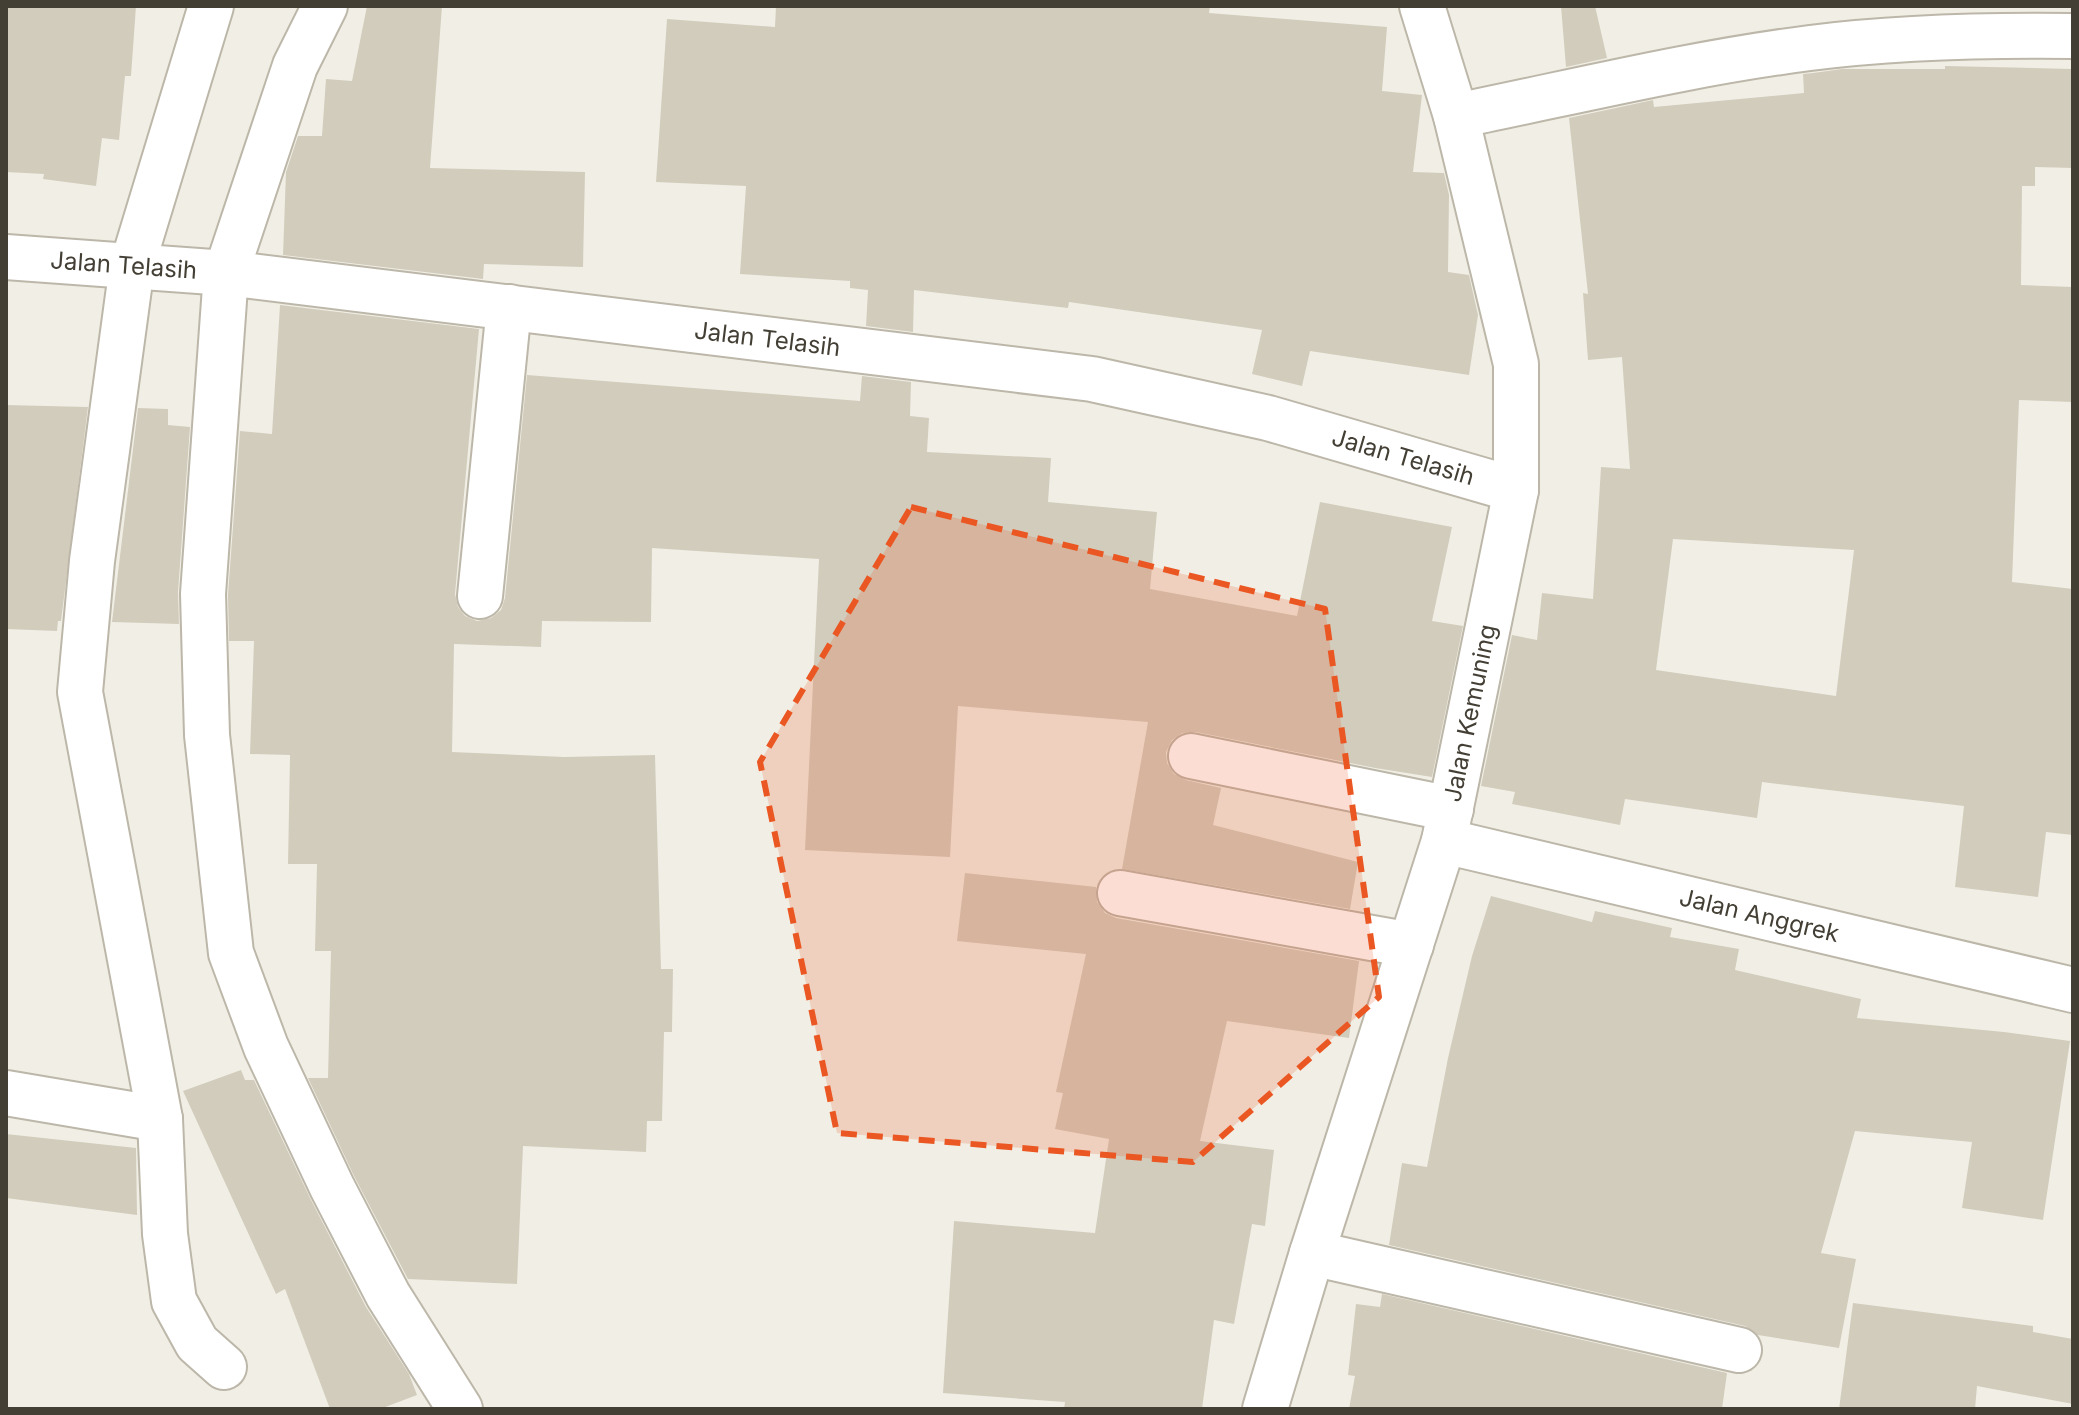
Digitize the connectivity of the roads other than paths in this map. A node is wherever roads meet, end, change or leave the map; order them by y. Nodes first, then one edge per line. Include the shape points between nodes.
1 (211, 6) edge
2 (325, 6) edge
3 (1422, 6) edge
4 (2073, 36) edge
5 (1456, 116) junction
6 (6, 257) edge
7 (132, 266) junction
8 (226, 273) junction
9 (509, 307) junction
10 (1516, 490) junction
11 (480, 596) dead end
12 (1191, 756) dead end
13 (1448, 825) junction
14 (1120, 893) dead end
15 (1411, 945) junction
16 (2073, 990) edge
17 (6, 1093) edge
18 (160, 1119) junction
19 (1312, 1253) junction
20 (1739, 1350) dead end
21 (224, 1367) dead end
22 (460, 1409) edge
23 (1265, 1409) edge

1 - 7 street
2 - 8 street via 295,66
3 - 5 street, Jalan Kemuning
4 - 5 street via 1882,40 1809,48
5 - 10 street, Jalan Kemuning via 1516,364
6 - 7 street, Jalan Telasih
7 - 8 street, Jalan Telasih
7 - 18 street via 80,692
8 - 9 street, Jalan Telasih
8 - 22 street via 203,594 207,735 231,953 266,1047 332,1187 388,1295
9 - 10 street, Jalan Telasih via 1092,379 1268,418
9 - 11 street
10 - 13 street, Jalan Kemuning
12 - 13 street, Jalan Anggrek
13 - 15 street, Jalan Kemuning
13 - 16 street, Jalan Anggrek
14 - 15 street
15 - 19 street, Jalan Kemuning
17 - 18 street
18 - 21 street via 174,1301 197,1343
19 - 20 street
19 - 23 street, Jalan Kemuning

